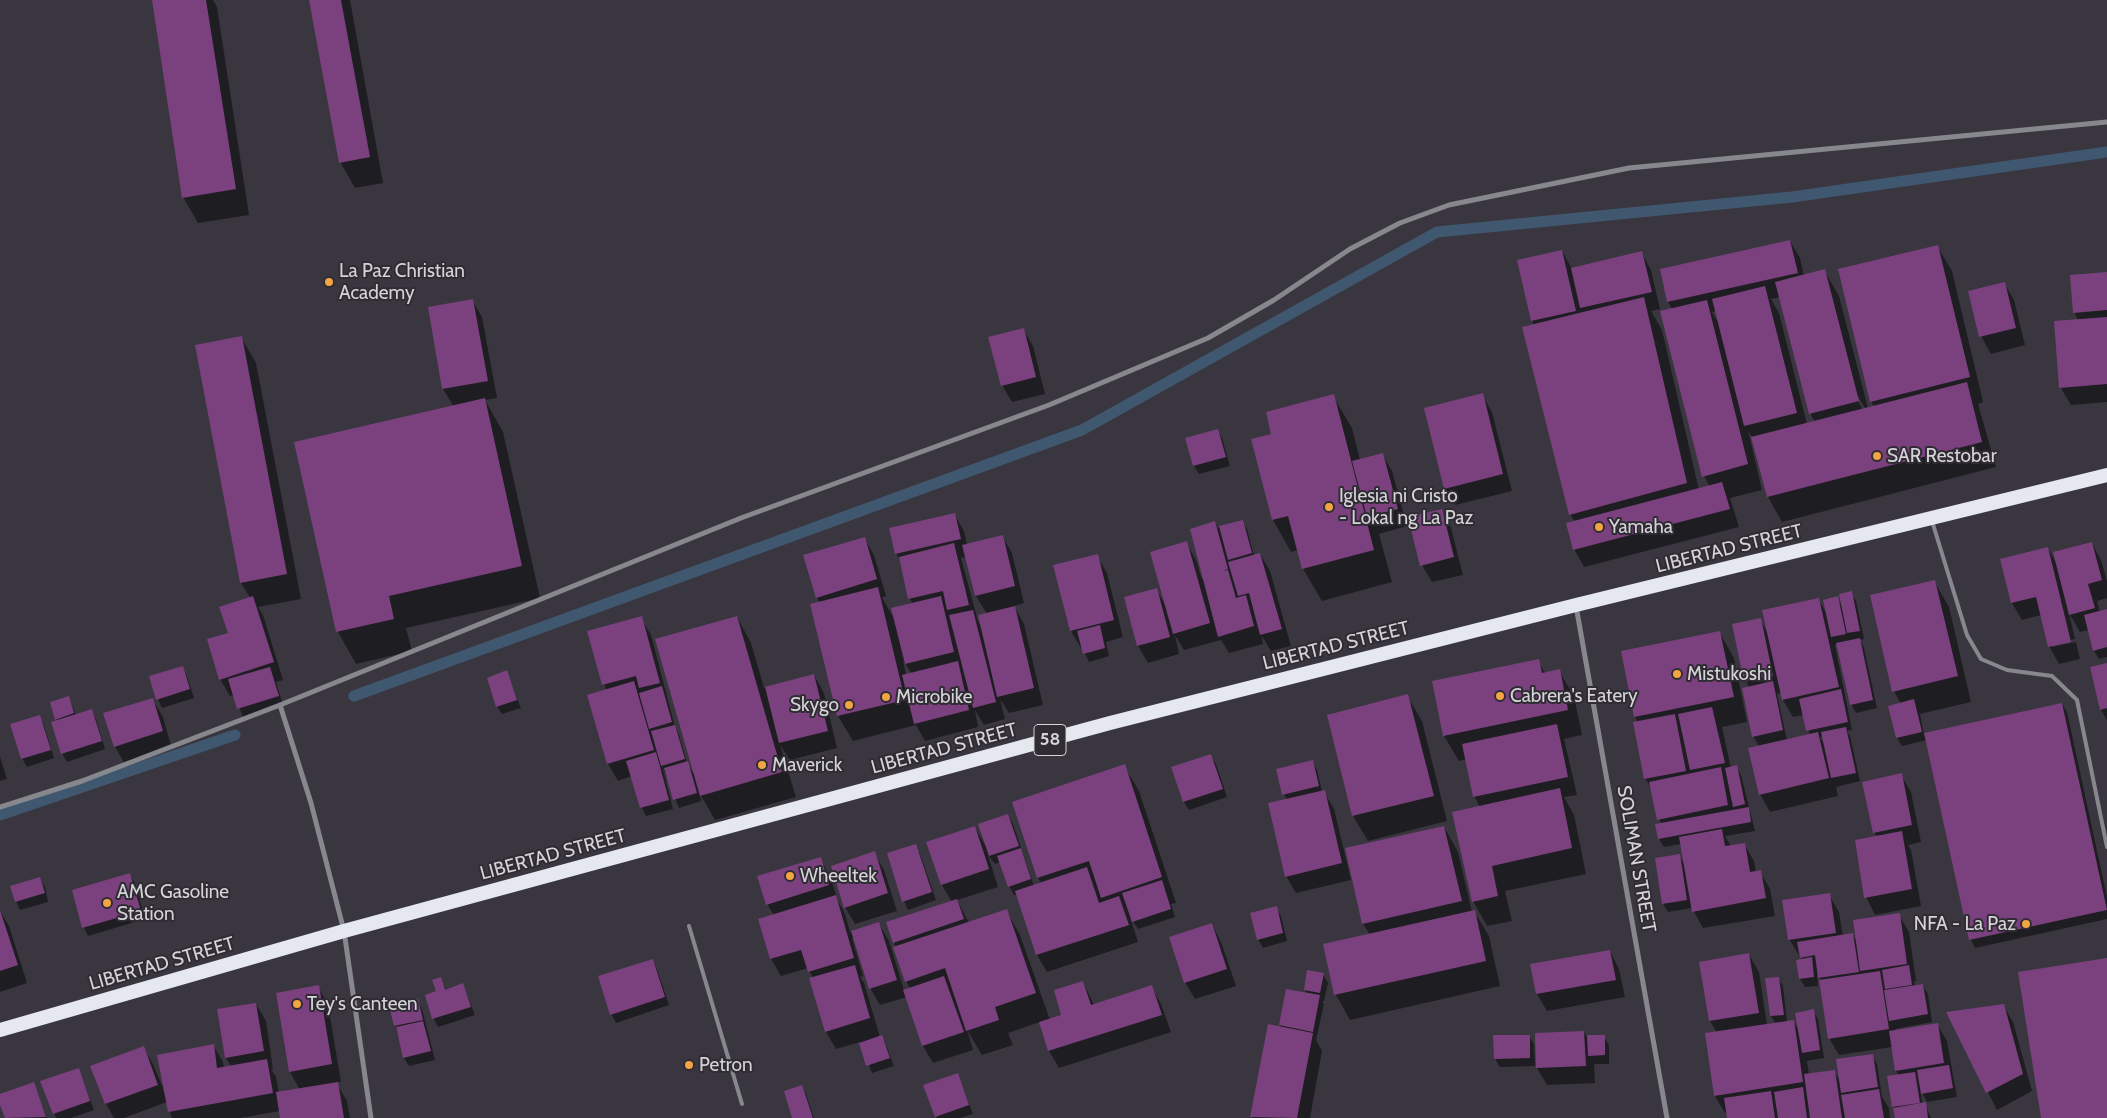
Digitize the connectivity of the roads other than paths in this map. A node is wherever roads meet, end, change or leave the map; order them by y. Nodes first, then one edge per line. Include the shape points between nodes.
1 (2107, 122) edge
2 (2107, 475) edge
3 (1931, 519) junction
4 (1576, 605) junction
5 (280, 705) junction
6 (0, 807) edge
7 (2107, 847) edge
8 (688, 926) dead end
9 (344, 931) junction
10 (0, 1030) edge
11 (742, 1104) dead end
12 (371, 1118) edge
13 (1667, 1118) edge

1 - 5 street via 1629,168 1449,205 1400,223 1350,249 1274,300 1208,338 1050,405 741,518
2 - 3 highway, LIBERTAD STREET / 58
3 - 4 highway, LIBERTAD STREET / 58
3 - 7 lane via 1967,635 1981,659 2007,670 2052,676 2077,700
4 - 9 highway, LIBERTAD STREET / 58 via 1101,726
4 - 13 street, SOLIMAN STREET
5 - 6 street via 82,781
5 - 9 street via 309,795
8 - 11 lane
9 - 10 highway, LIBERTAD STREET / 58
9 - 12 street

